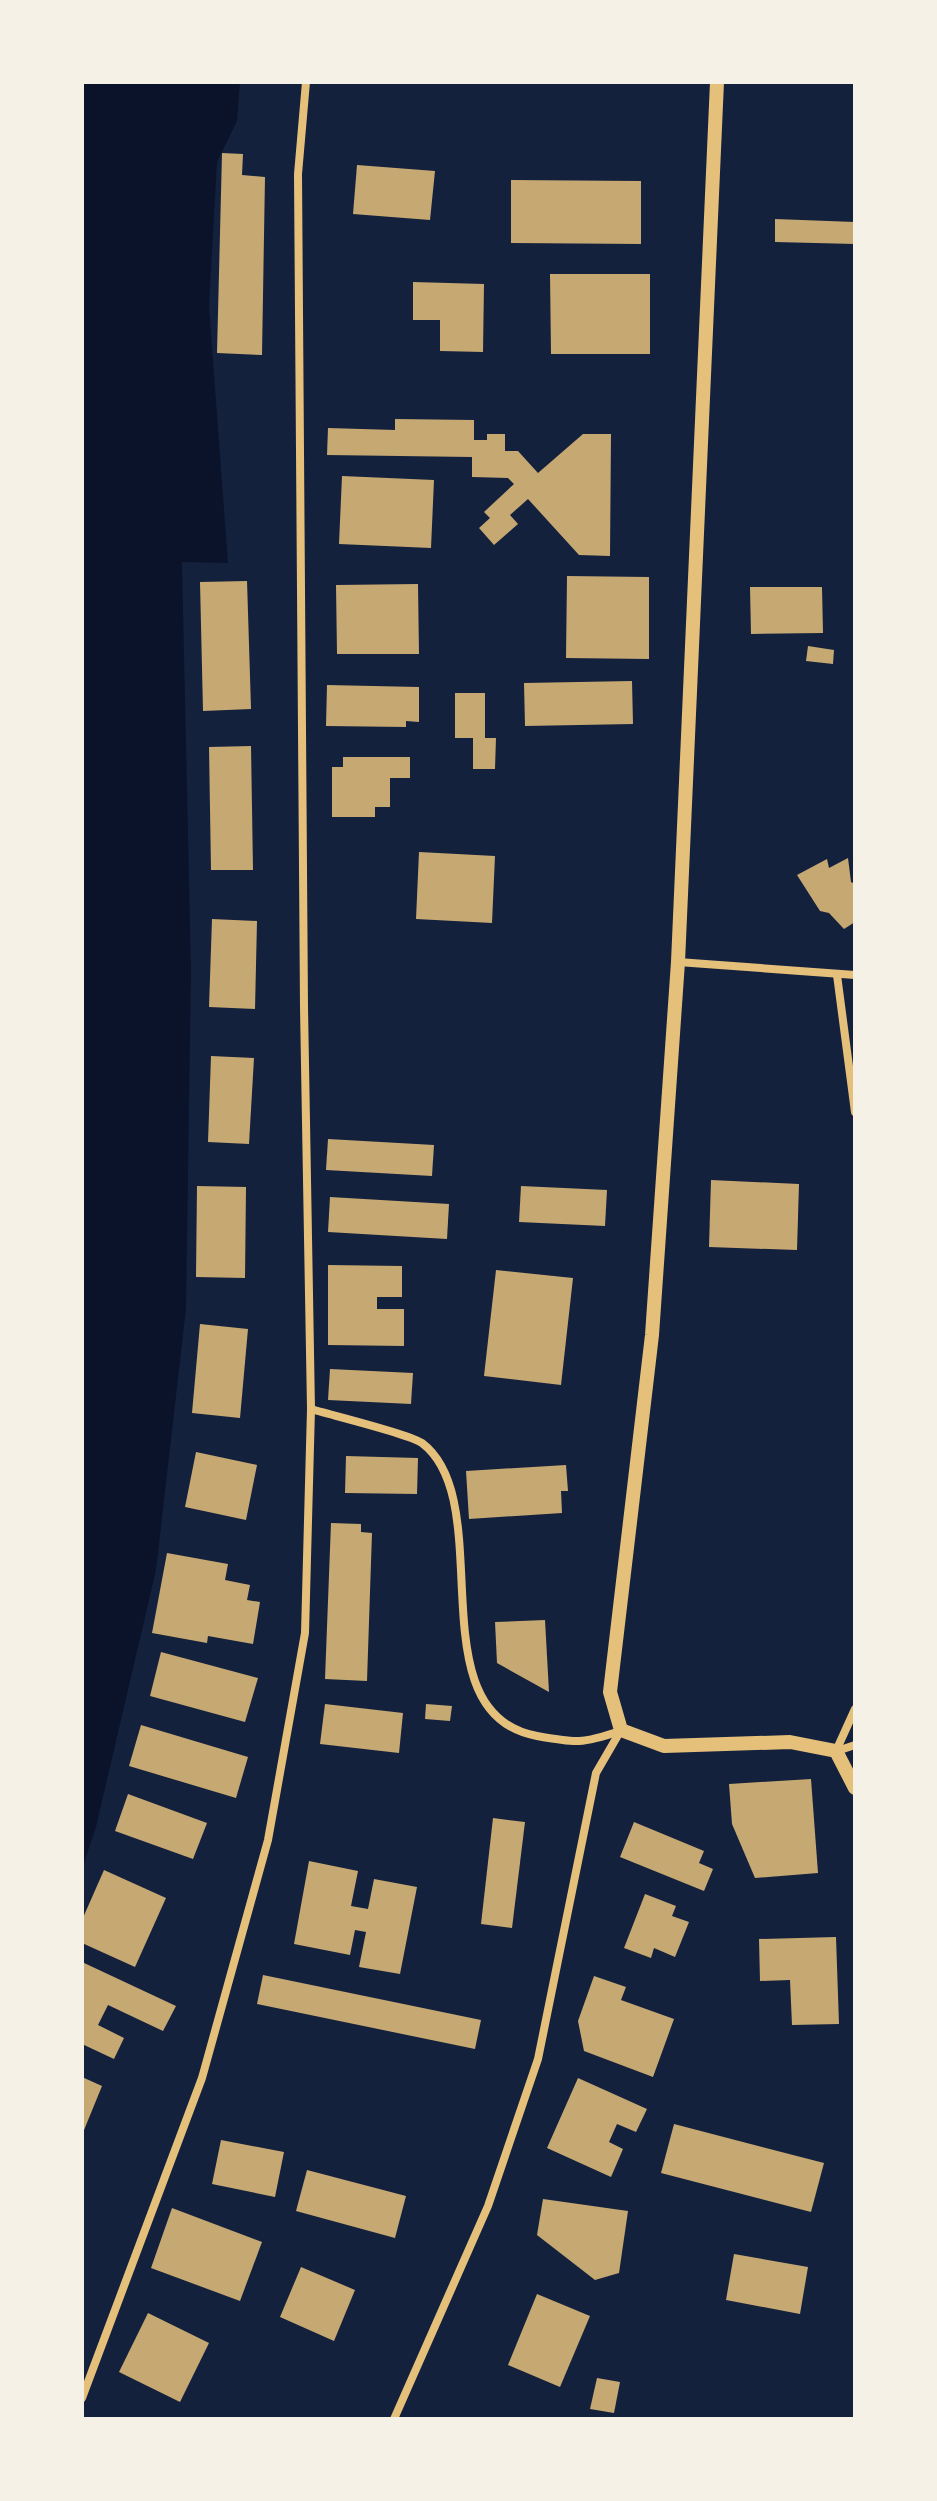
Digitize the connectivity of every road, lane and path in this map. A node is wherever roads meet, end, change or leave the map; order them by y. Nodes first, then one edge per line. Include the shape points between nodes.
1 (306, 82) edge
2 (717, 82) edge
3 (678, 962) junction
4 (837, 975) junction
5 (855, 975) edge
6 (855, 1112) edge
7 (311, 1409) junction
8 (855, 1709) edge
9 (621, 1730) junction
10 (855, 1745) edge
11 (836, 1751) junction
12 (855, 1788) edge
13 (82, 2398) edge
14 (394, 2419) edge

1 - 7 street via 298,189
2 - 3 street
3 - 4 street
3 - 9 street via 652,1335 610,1692
4 - 5 street
4 - 6 street
7 - 9 street via 422,1443 451,1481 466,1650 480,1690 501,1719 524,1734 582,1744
7 - 13 street via 305,1633 268,1840 202,2078
8 - 11 street
9 - 11 street via 664,1746 790,1742
9 - 14 street via 596,1773 538,2059 488,2206
10 - 11 street
11 - 12 street

